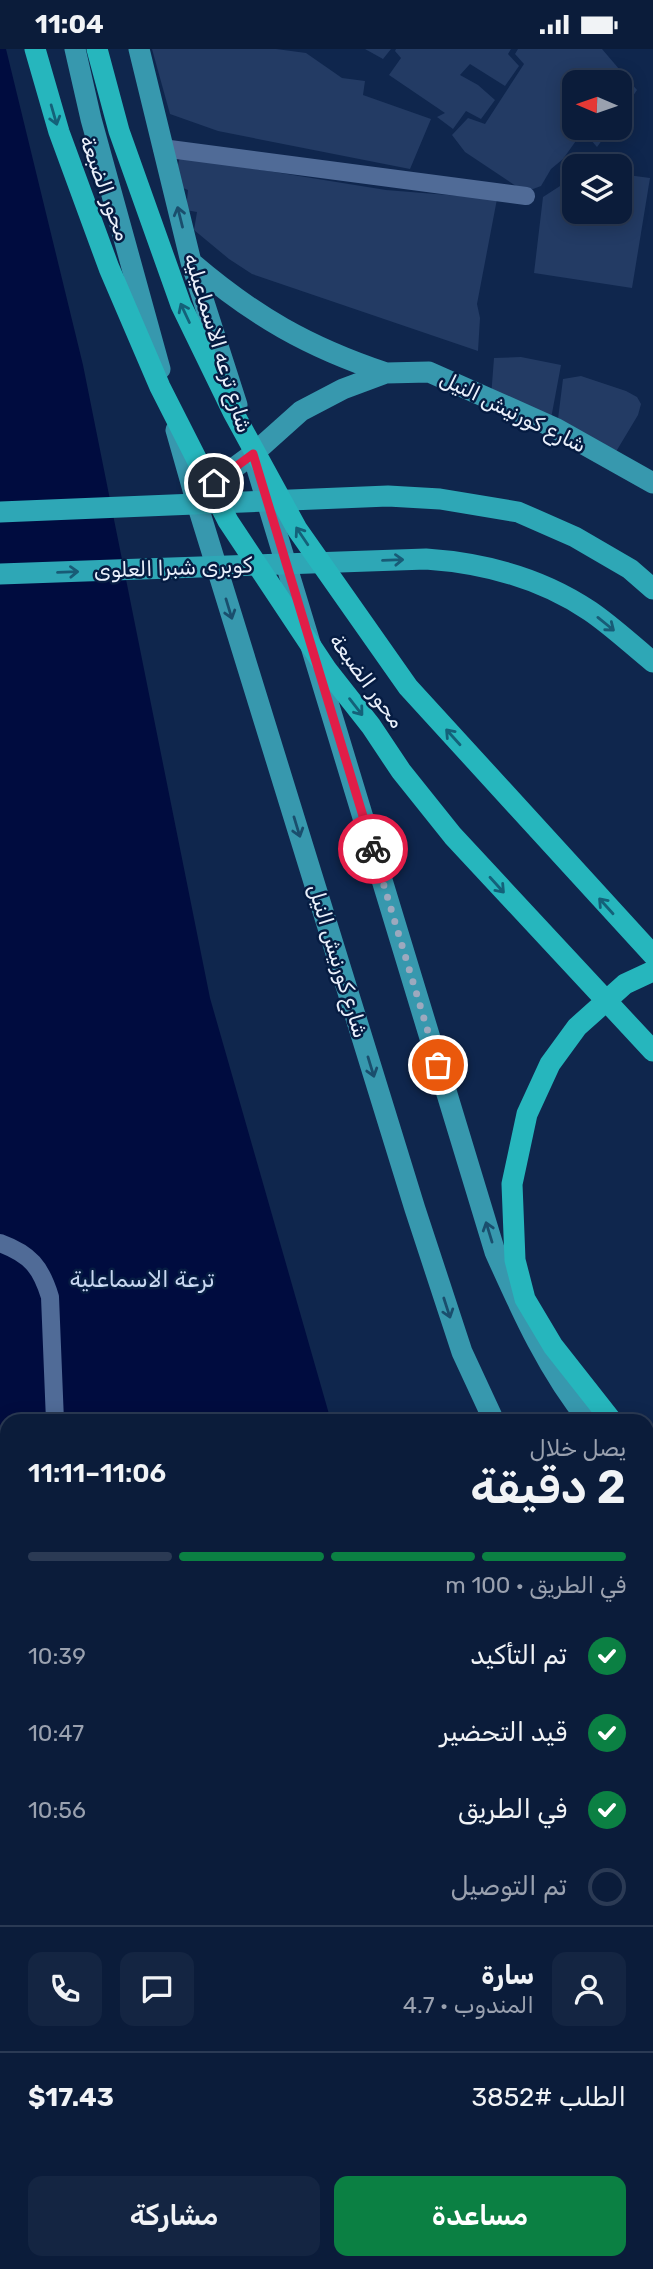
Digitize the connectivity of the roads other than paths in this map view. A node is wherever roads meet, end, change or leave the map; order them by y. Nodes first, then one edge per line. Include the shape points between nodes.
1 (35, 49) edge
2 (75, 49) edge
3 (97, 49) edge
4 (139, 49) edge
5 (162, 148) junction
6 (526, 196) dead end
7 (191, 262) junction
8 (386, 373) junction
9 (253, 454) junction
10 (653, 483) edge
11 (195, 497) junction
12 (0, 512) edge
13 (0, 574) edge
14 (653, 589) edge
15 (653, 662) edge
16 (653, 944) edge
17 (653, 955) edge
18 (653, 971) edge
19 (625, 984) junction
20 (653, 1051) edge
21 (0, 1243) edge
22 (55, 1414) edge
23 (491, 1414) edge
24 (583, 1414) edge
25 (606, 1414) edge

1 -> 20 highway, محور الضبعة via 59,132 109,268 160,387 228,521 327,670 453,837
2 - 11 main road, شارع كورنيش النيل
17 -> 3 highway, محور الضبعة via 408,687 297,529 181,305 119,131
4 - 5 main road, شارع ترعه الاسماعيليه
5 - 6 lane
7 -> 5 main road, شارع ترعه الاسماعيليه
7 - 8 main road via 282,329
7 - 9 main road, شارع ترعه الاسماعيليه
8 - 9 main road, شارع كورنيش النيل via 301,411
8 - 10 main road, شارع كورنيش النيل via 429,372 555,428
9 - 11 main road, شارع كورنيش النيل
24 -> 9 main road, شارع ترعه الاسماعيليه via 530,1329 495,1251
11 -> 23 main road, شارع كورنيش النيل via 415,1209 462,1352
12 - 14 highway via 387,496 440,499 518,512 575,537 630,569
13 -> 15 highway, كوبرى شبرا العلوى via 426,559 466,562 534,580 589,610
16 - 19 highway
18 - 19 highway
19 - 25 highway via 577,1027 551,1064 527,1114 512,1184 515,1259 525,1299 553,1346
21 - 22 lane via 18,1249 44,1278 50,1297

